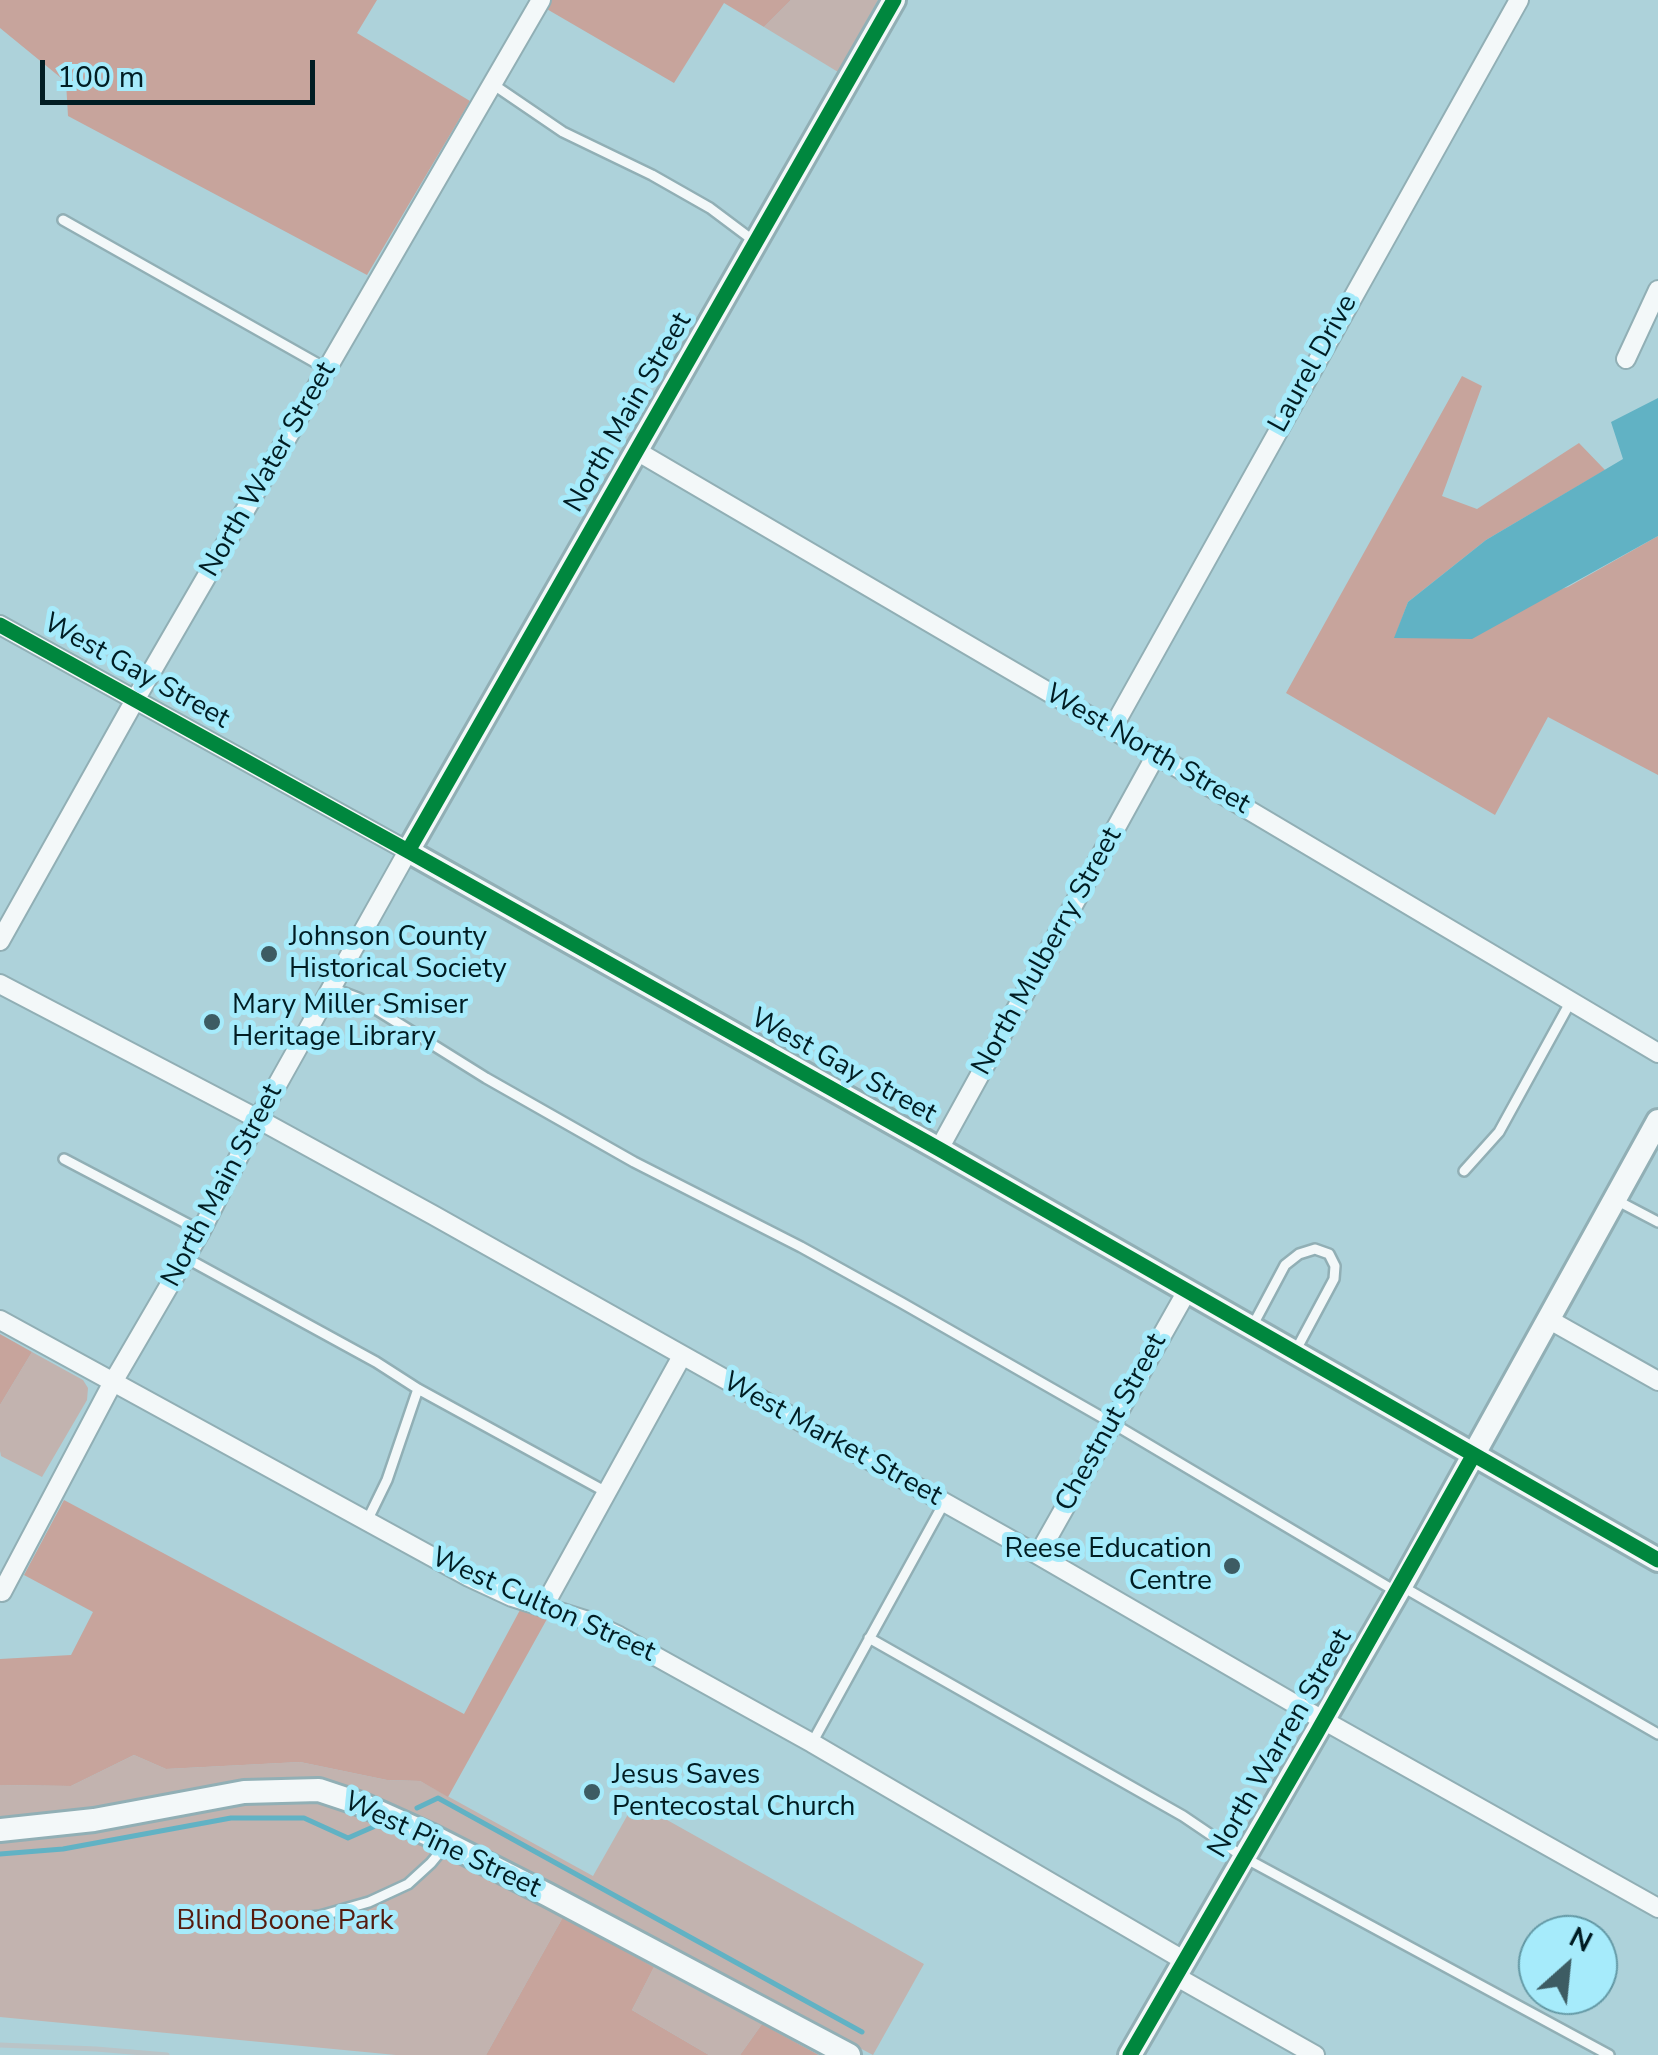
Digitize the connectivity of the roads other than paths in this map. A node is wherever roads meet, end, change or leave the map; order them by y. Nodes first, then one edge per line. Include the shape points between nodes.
1 (541, 0) edge
2 (894, 0) edge
3 (1519, 0) edge
4 (493, 84) junction
5 (64, 220) dead end
6 (756, 242) junction
7 (1658, 290) edge
8 (1626, 359) dead end
9 (328, 368) junction
10 (635, 450) junction
11 (0, 625) edge
12 (135, 700) junction
13 (1112, 729) junction
14 (1156, 755) junction
15 (408, 850) junction
16 (0, 941) edge
17 (0, 984) edge
18 (332, 988) junction
19 (1571, 1001) junction
20 (1658, 1053) edge
21 (258, 1119) junction
22 (1658, 1122) edge
23 (939, 1150) junction
24 (64, 1159) dead end
25 (1464, 1171) dead end
26 (1614, 1200) junction
27 (1658, 1222) edge
28 (201, 1231) junction
29 (186, 1258) junction
30 (1186, 1291) junction
31 (1548, 1319) junction
32 (0, 1320) edge
33 (1251, 1328) junction
34 (1294, 1352) junction
35 (682, 1356) junction
36 (1658, 1381) edge
37 (113, 1382) junction
38 (418, 1389) junction
39 (1112, 1423) junction
40 (1473, 1456) junction
41 (608, 1493) junction
42 (944, 1502) junction
43 (367, 1521) junction
44 (1038, 1555) junction
45 (1658, 1560) edge
46 (1399, 1589) junction
47 (1, 1593) edge
48 (544, 1606) junction
49 (868, 1638) junction
50 (1324, 1720) junction
51 (1658, 1734) edge
52 (812, 1743) junction
53 (0, 1830) edge
54 (446, 1844) junction
55 (1245, 1858) junction
56 (1658, 1908) edge
57 (273, 1921) dead end
58 (1181, 1969) junction
59 (849, 2055) edge
60 (1130, 2055) edge
61 (1315, 2055) edge
62 (1610, 2055) edge

1 - 4 street, North Water Street
2 - 6 street, North Main Street
3 - 13 street, Laurel Drive
4 - 6 lane via 564,132 710,208
4 - 9 street, North Water Street
5 - 9 lane
6 - 10 street, North Main Street
7 - 8 street
9 - 12 street, North Water Street
10 - 13 street, West North Street
10 - 15 street, North Main Street
11 - 12 street, West Gay Street
12 - 15 street, West Gay Street
12 - 16 street, North Water Street
13 - 14 street, West North Street
14 - 19 street, West North Street
14 - 23 street, North Mulberry Street
15 - 18 street, North Main Street
15 - 23 street, West Gay Street
17 - 21 street, West Market Street
18 - 21 street, North Main Street
18 - 39 lane
19 - 20 street, West North Street
19 - 25 lane via 1499,1132
21 - 28 street, North Main Street
21 - 35 street, West Market Street
22 - 26 street, North Warren Street
23 - 30 street, West Gay Street
24 - 28 lane
26 - 27 lane
26 - 31 street, North Warren Street
28 - 29 street, North Main Street
29 - 37 street, North Main Street
29 - 38 lane
30 - 33 street, West Gay Street
30 - 39 street, Chestnut Street
31 - 36 street
31 - 40 street, North Warren Street
32 - 37 street, West Culton Street
33 - 34 street, West Gay Street
33 - 34 lane via 1285,1266 1315,1249 1328,1254 1334,1279
34 - 40 street, West Gay Street
35 - 41 street
35 - 42 street, West Market Street
37 - 43 street, West Culton Street
37 - 47 street, North Main Street
38 - 41 lane
38 - 43 lane
39 - 44 street, Chestnut Street
39 - 46 lane
40 - 45 street, West Gay Street
40 - 46 street, North Warren Street
41 - 48 street
42 - 44 street, West Market Street
42 - 49 lane
43 - 48 street, West Culton Street via 488,1587
44 - 50 street, West Market Street
46 - 50 street, North Warren Street
46 - 51 lane
48 - 52 street, West Culton Street via 619,1636
49 - 52 lane
49 - 55 lane
50 - 55 street, North Warren Street
50 - 56 street, West Market Street
52 - 58 street, West Culton Street
53 - 54 street, West Pine Street via 244,1792 318,1790
54 - 57 lane via 408,1884 368,1902
54 - 59 street, West Pine Street
55 - 58 street, North Warren Street
55 - 62 lane
58 - 60 street, North Warren Street
58 - 61 street, West Culton Street

